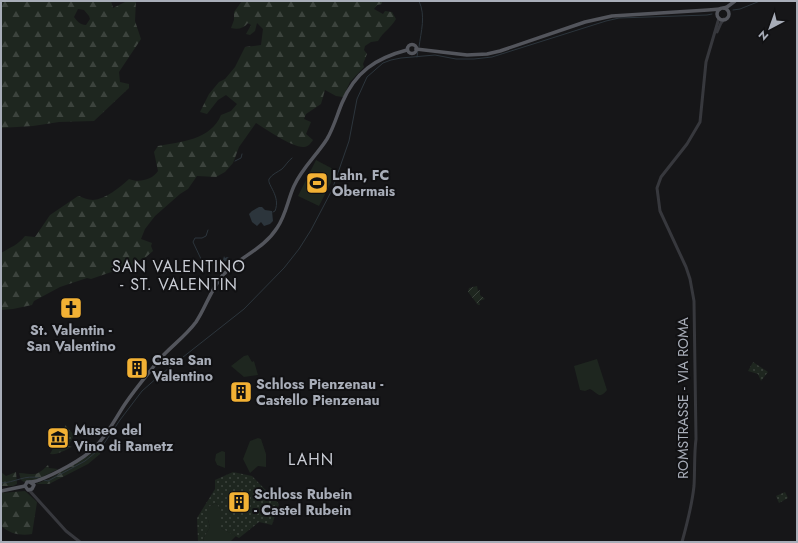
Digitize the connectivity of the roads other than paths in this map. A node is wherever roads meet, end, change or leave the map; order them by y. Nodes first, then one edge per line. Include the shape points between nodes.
1 (735, 1) edge
2 (722, 8) junction
3 (708, 10) junction
4 (728, 12) junction
5 (718, 16) junction
6 (724, 20) junction
7 (715, 35) junction
8 (38, 481) junction
9 (30, 482) junction
10 (29, 488) junction
11 (1, 490) edge
12 (80, 542) edge
13 (682, 542) edge

1 - 2 main road
1 - 4 main road
2 - 3 main road
2 - 4 main road
2 - 5 main road
3 - 5 main road
3 - 8 main road via 605,17 487,54 467,55 418,49 411,45 407,50 379,60 365,70 348,91 328,136 299,177 285,212 268,240 229,269 215,286 191,328 133,392 95,448 82,458
4 - 6 main road
5 - 6 main road
5 - 7 street, ROMSTRASSE - VIA ROMA
6 - 7 street, ROMSTRASSE - VIA ROMA
7 - 13 street, ROMSTRASSE - VIA ROMA via 706,62 700,122 687,144 661,177 657,188 660,211 686,267 694,301 694,484 692,504
8 - 9 main road
8 - 10 main road
9 - 10 main road
9 - 10 main road via 26,483
10 - 11 main road
10 - 12 street via 58,523

